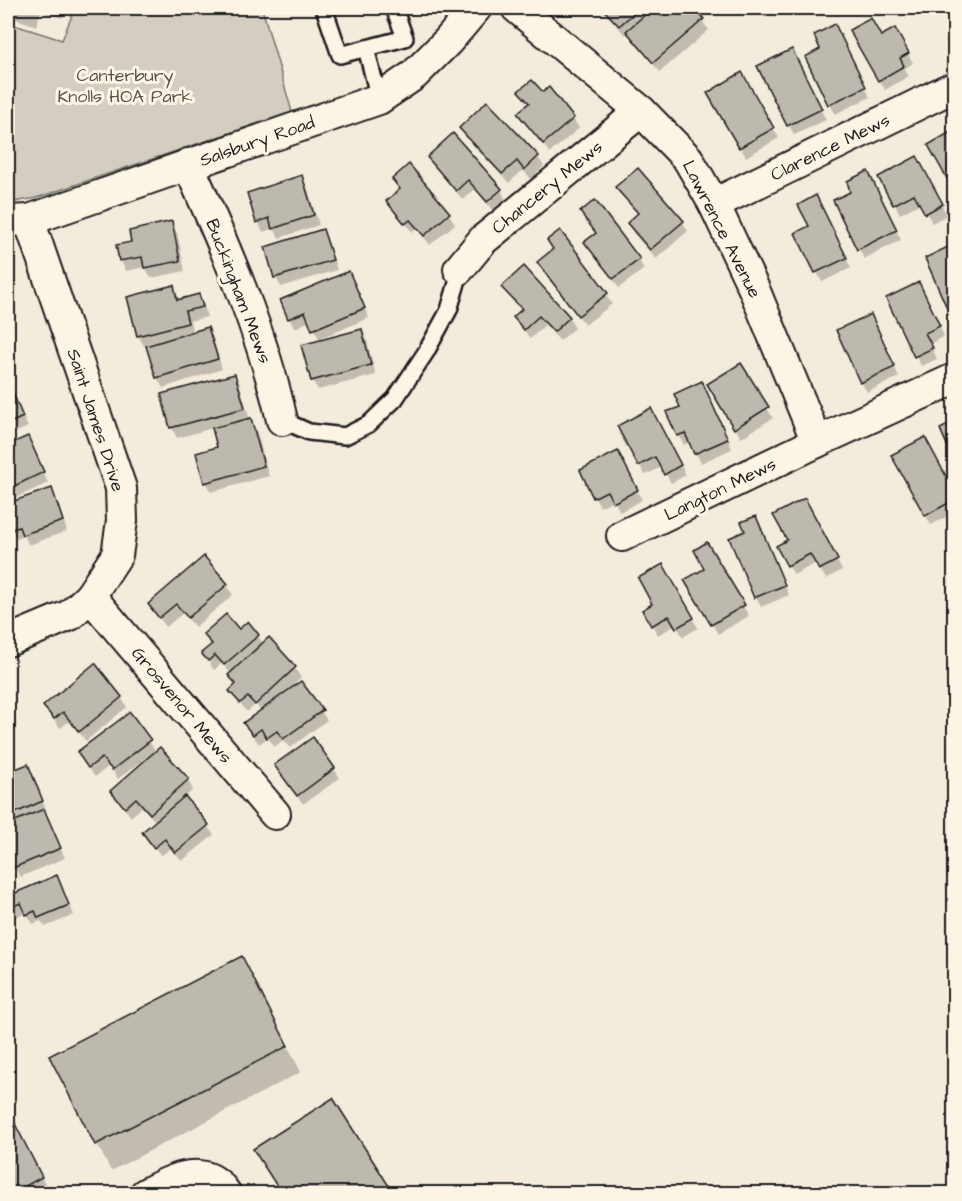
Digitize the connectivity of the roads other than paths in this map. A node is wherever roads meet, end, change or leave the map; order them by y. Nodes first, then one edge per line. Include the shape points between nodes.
1 (324, 8) edge
2 (394, 8) edge
3 (476, 8) edge
4 (517, 8) edge
5 (366, 48) junction
6 (946, 90) dead end
7 (379, 99) junction
8 (641, 111) junction
9 (188, 164) junction
10 (714, 204) junction
11 (18, 220) edge
12 (460, 268) joint
13 (954, 379) edge
14 (282, 420) joint
15 (817, 442) junction
16 (622, 536) dead end
17 (90, 596) junction
18 (9, 635) edge
19 (275, 814) dead end
20 (145, 1194) edge
21 (226, 1194) edge

1 - 5 lane via 339,55
2 - 5 lane via 405,38
3 - 7 street, Salsbury Road via 414,75
4 - 8 street, Lawrence Avenue
5 - 7 lane
6 - 10 street, Clarence Mews
7 - 9 street, Salsbury Road
8 - 10 street, Lawrence Avenue via 688,159
8 - 12 street, Chancery Mews via 483,240
9 - 11 street, Salsbury Road
9 - 14 street, Buckingham Mews via 233,265
10 - 15 street, Lawrence Avenue
11 - 17 street, Saint James Drive via 121,488 117,555
12 - 14 lane via 449,310 426,352 395,399 369,424 345,436 309,432
13 - 15 street, Langton Mews
15 - 16 street, Langton Mews
17 - 18 street, Saint James Drive via 70,615
17 - 19 street, Grosvenor Mews
20 - 21 street via 168,1181 194,1174 219,1182

